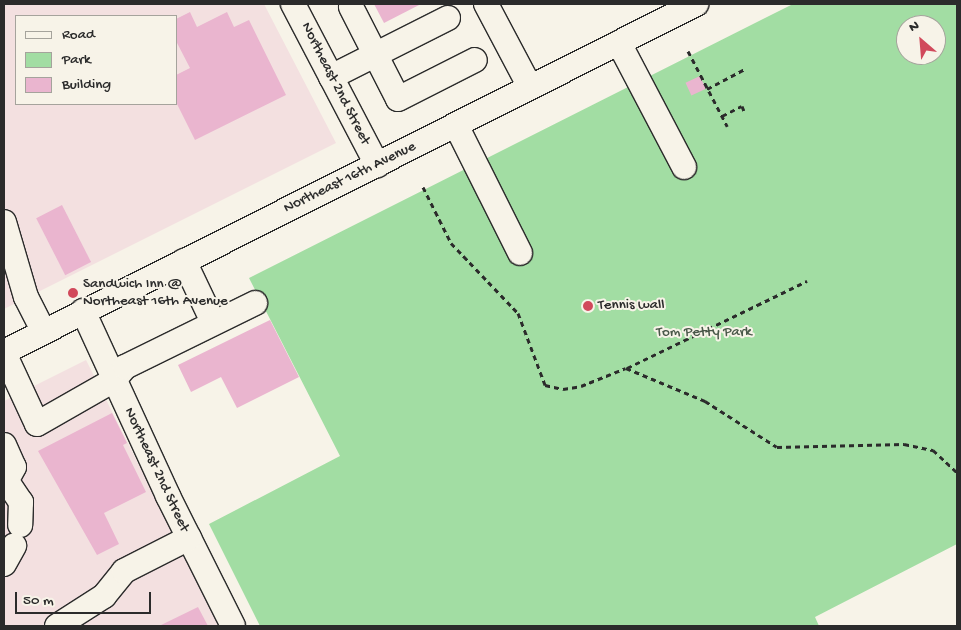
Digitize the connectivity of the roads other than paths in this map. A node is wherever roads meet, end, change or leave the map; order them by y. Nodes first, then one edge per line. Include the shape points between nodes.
1 (293, 4) edge
2 (486, 4) edge
3 (696, 4) edge
4 (351, 7) dead end
5 (448, 18) dead end
6 (619, 43) junction
7 (376, 55) junction
8 (476, 60) dead end
9 (332, 78) junction
10 (530, 88) junction
11 (456, 125) junction
12 (376, 165) junction
13 (684, 167) dead end
14 (4, 222) edge
15 (520, 252) dead end
16 (184, 260) junction
17 (255, 303) dead end
18 (82, 311) junction
19 (213, 322) junction
20 (43, 331) junction
21 (4, 353) edge
22 (114, 380) junction
23 (4, 445) edge
24 (5, 482) edge
25 (188, 538) junction
26 (12, 545) edge
27 (57, 626) edge
28 (233, 626) edge

1 - 9 street, Northeast 2nd Street
2 - 10 street
3 - 6 street, Northeast 16th Avenue
4 - 7 street
5 - 7 street
6 - 10 street, Northeast 16th Avenue
6 - 13 street
7 - 8 street via 398,99
7 - 9 street
9 - 12 street, Northeast 2nd Street
10 - 11 street, Northeast 16th Avenue
11 - 12 street, Northeast 16th Avenue
11 - 15 street
12 - 16 street, Northeast 16th Avenue
14 - 20 street via 26,297
16 - 18 street, Northeast 16th Avenue
16 - 19 street
17 - 19 street
18 - 20 street, Northeast 16th Avenue
18 - 22 street, Northeast 2nd Street
19 - 22 street via 125,367
20 - 21 street, Northeast 16th Avenue
21 - 22 street via 37,424
22 - 25 street, Northeast 2nd Street
23 - 24 street via 14,467
24 - 26 street via 21,502
25 - 27 street via 124,571 104,596
25 - 28 street, Northeast 2nd Street

